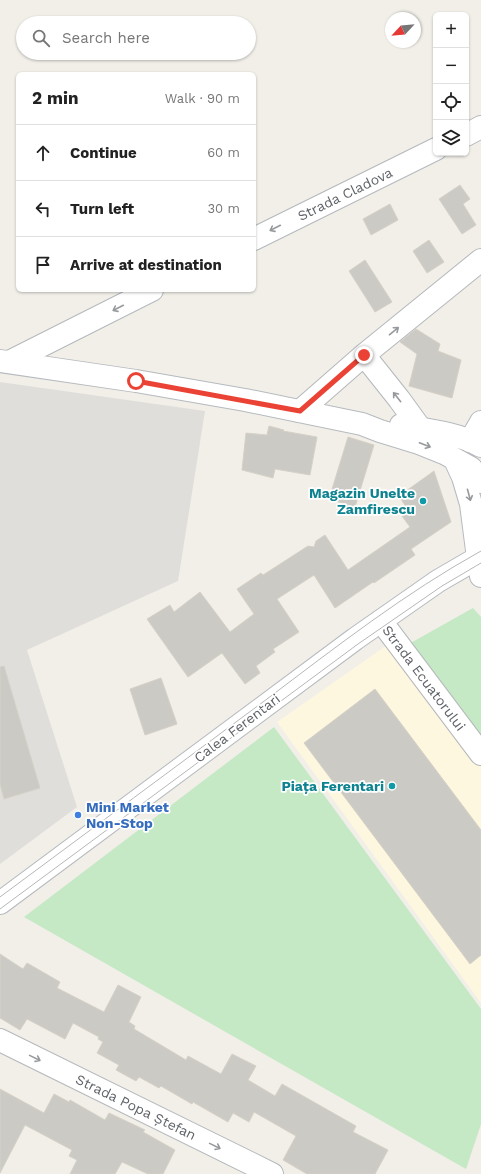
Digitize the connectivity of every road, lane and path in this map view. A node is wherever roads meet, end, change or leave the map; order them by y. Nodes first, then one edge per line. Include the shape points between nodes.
1 (481, 127) edge
2 (469, 133) edge
3 (433, 150) edge
4 (256, 238) edge
5 (481, 260) edge
6 (148, 292) edge
7 (364, 355) junction
8 (4, 362) edge
9 (300, 411) junction
10 (362, 424) junction
11 (420, 428) junction
12 (478, 438) edge
13 (455, 459) junction
14 (481, 482) edge
15 (480, 563) edge
16 (381, 621) junction
17 (481, 754) edge
18 (0, 903) edge
19 (0, 1040) edge
20 (272, 1174) edge

1 - 2 main road
3 -> 4 main road, Strada Cladova
7 -> 5 main road
6 -> 8 main road
7 - 9 main road
11 -> 7 main road
8 - 9 main road via 136,381
9 - 10 main road
10 - 11 main road via 381,422
10 -> 13 main road via 419,443
11 - 12 main road via 454,436
13 - 14 main road via 471,468
13 -> 15 main road via 471,504
15 - 16 main road, Calea Ferentari via 438,581
16 - 17 main road, Strada Ecuatorului
16 - 18 main road, Calea Ferentari
19 -> 20 main road, Strada Popa Ștefan

